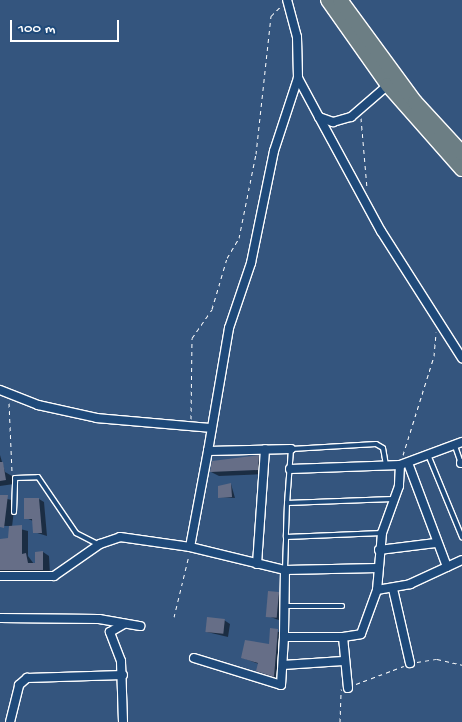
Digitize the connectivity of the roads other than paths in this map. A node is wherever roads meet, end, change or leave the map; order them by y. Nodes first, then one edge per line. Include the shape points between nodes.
1 (328, 0) edge
2 (340, 0) edge
3 (287, 1) edge
4 (298, 78) junction
5 (388, 85) junction
6 (319, 117) junction
7 (462, 153) edge
8 (462, 170) edge
9 (462, 358) edge
10 (0, 390) edge
11 (212, 428) junction
12 (458, 444) edge
13 (265, 448) junction
14 (292, 449) junction
15 (208, 451) junction
16 (430, 457) junction
17 (404, 464) junction
18 (462, 464) edge
19 (386, 467) junction
20 (290, 469) junction
21 (393, 499) junction
22 (287, 503) junction
23 (14, 512) dead end
24 (382, 534) junction
25 (286, 537) junction
26 (462, 537) edge
27 (436, 543) junction
28 (100, 544) junction
29 (190, 547) junction
30 (379, 550) junction
31 (462, 560) edge
32 (257, 564) junction
33 (447, 567) junction
34 (378, 568) junction
35 (285, 570) junction
36 (0, 576) edge
37 (393, 589) junction
38 (377, 590) junction
39 (285, 606) junction
40 (342, 606) dead end
41 (0, 618) edge
42 (124, 624) junction
43 (140, 626) dead end
44 (284, 637) junction
45 (343, 637) junction
46 (194, 658) dead end
47 (343, 661) junction
48 (410, 663) road end
49 (283, 665) junction
50 (123, 675) junction
51 (348, 688) road end
52 (10, 722) edge
53 (123, 722) edge

1 - 5 highway
2 - 7 highway via 415,102
3 - 4 street via 297,37
4 - 6 street
4 - 11 street via 274,151 251,263 229,328
5 - 6 street via 343,121
5 - 8 highway
6 - 9 street via 376,223
10 - 11 street via 121,422
11 - 15 street
12 - 16 street
12 - 18 lane
13 - 14 street
13 - 15 street
13 - 32 street
14 - 19 lane via 376,444 383,448
14 - 20 lane
15 - 29 street
16 - 17 street
16 - 26 lane
17 - 19 street
17 - 21 street
17 - 27 street
19 - 20 street
20 - 22 lane
21 - 22 lane
21 - 24 street
22 - 25 lane
23 - 28 lane via 14,481 19,475 41,479 76,533
24 - 25 lane
24 - 30 street
25 - 35 lane
27 - 30 street
27 - 33 street
28 - 29 street via 132,537
28 - 36 street via 54,576
29 - 32 street
30 - 34 street
31 - 33 street
32 - 35 street
33 - 37 street
34 - 35 street
34 - 38 street
35 - 39 street
37 - 38 street
37 - 48 street
38 - 45 street via 361,634
39 - 40 lane
39 - 44 street
41 - 42 street via 99,619
42 - 43 street
42 - 50 street via 110,632
44 - 45 street
44 - 49 street
45 - 47 street
46 - 49 street via 279,685
47 - 49 street
47 - 51 street
50 - 52 street via 27,678 19,685
50 - 53 street

